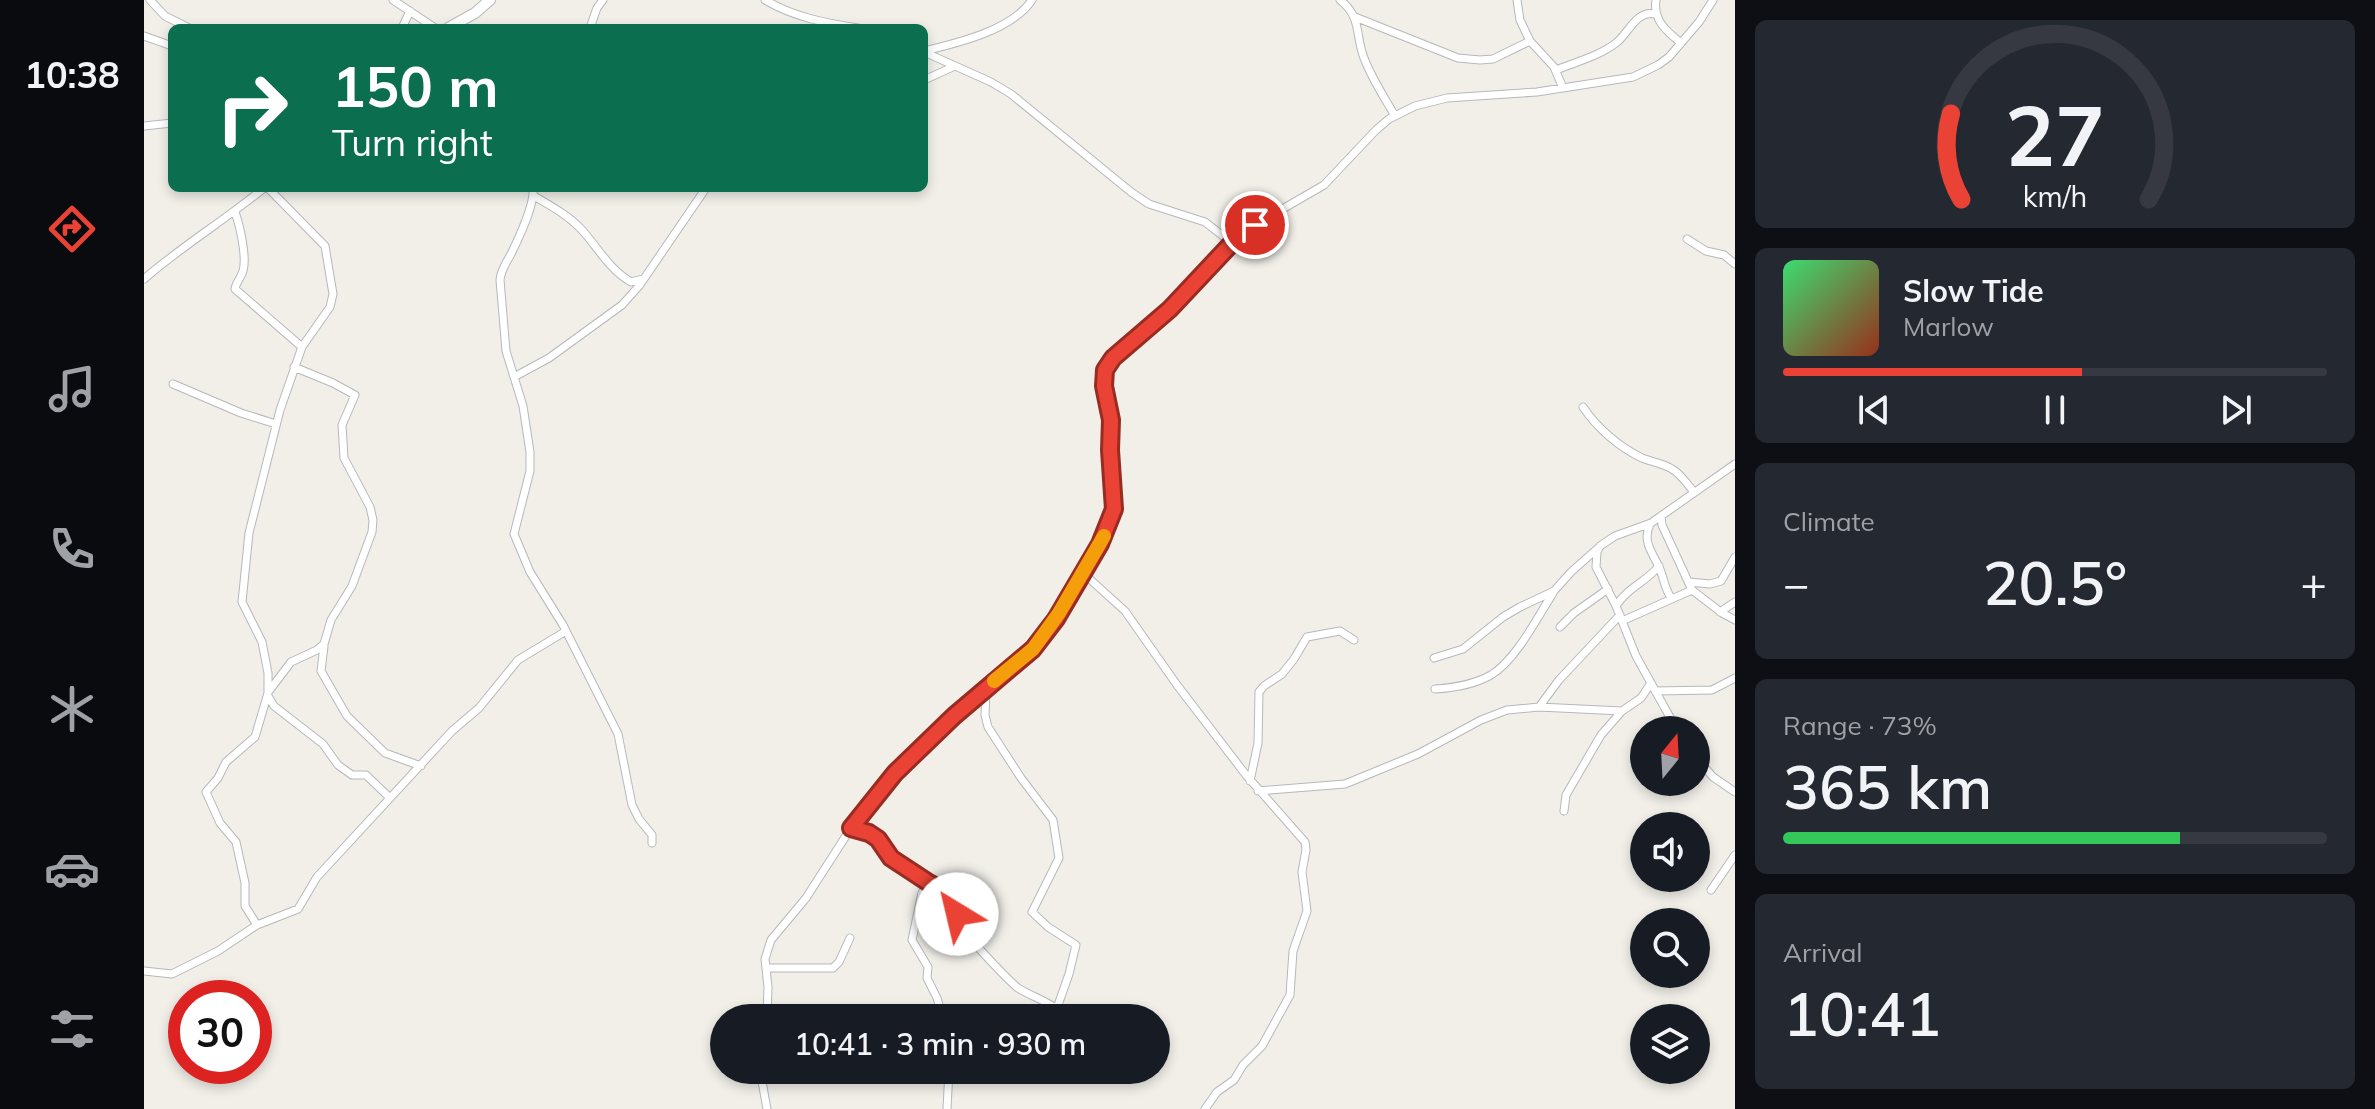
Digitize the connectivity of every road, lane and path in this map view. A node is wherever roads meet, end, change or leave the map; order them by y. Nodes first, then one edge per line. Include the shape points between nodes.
1 (150, 0) edge
2 (393, 0) edge
3 (490, 0) edge
4 (603, 0) edge
5 (765, 0) edge
6 (1032, 0) edge
7 (1340, 0) edge
8 (1517, 0) edge
9 (1656, 0) edge
10 (1713, 0) edge
11 (410, 11) junction
12 (1655, 14) junction
13 (1355, 17) junction
14 (181, 24) edge
15 (404, 24) edge
16 (429, 24) edge
17 (455, 24) edge
18 (591, 24) edge
19 (836, 24) edge
20 (144, 36) edge
21 (1530, 41) junction
22 (1681, 43) junction
23 (168, 45) edge
24 (928, 51) edge
25 (928, 54) edge
26 (955, 66) junction
27 (1556, 70) junction
28 (928, 78) edge
29 (1563, 88) junction
30 (1395, 116) junction
31 (168, 123) edge
32 (144, 126) edge
33 (261, 192) edge
34 (270, 192) edge
35 (533, 192) edge
36 (703, 192) edge
37 (235, 212) junction
38 (1687, 239) dead end
39 (1232, 243) junction
40 (1735, 264) edge
41 (144, 279) edge
42 (643, 279) junction
43 (302, 347) junction
44 (294, 367) junction
45 (514, 377) junction
46 (173, 384) dead end
47 (1583, 407) dead end
48 (276, 424) junction
49 (1735, 464) edge
50 (1694, 492) junction
51 (1661, 516) junction
52 (1650, 524) junction
53 (1598, 548) junction
54 (1735, 557) edge
55 (1659, 566) junction
56 (1083, 573) junction
57 (1690, 586) junction
58 (1608, 589) junction
59 (1629, 590) junction
60 (1554, 591) junction
61 (1671, 598) junction
62 (1735, 602) edge
63 (1616, 606) junction
64 (1720, 612) junction
65 (1621, 618) junction
66 (1735, 620) edge
67 (1560, 627) dead end
68 (566, 631) junction
69 (1354, 640) dead end
70 (324, 644) junction
71 (1434, 658) dead end
72 (1735, 678) edge
73 (1654, 688) junction
74 (1435, 689) dead end
75 (986, 690) junction
76 (268, 694) junction
77 (1539, 707) junction
78 (1622, 711) junction
79 (1668, 716) edge
80 (421, 766) junction
81 (1710, 773) edge
82 (1250, 781) junction
83 (1258, 791) junction
84 (1735, 792) edge
85 (389, 797) junction
86 (1564, 811) dead end
87 (851, 828) junction
88 (652, 843) dead end
89 (1735, 855) edge
90 (929, 883) junction
91 (1711, 890) dead end
92 (257, 925) junction
93 (850, 938) dead end
94 (766, 968) junction
95 (144, 971) edge
96 (767, 1004) edge
97 (939, 1004) edge
98 (763, 1084) edge
99 (948, 1084) edge
100 (767, 1109) edge
101 (947, 1109) edge
102 (1205, 1109) edge

1 - 14 street
2 - 11 street
3 - 17 street
4 - 18 street
5 - 19 street via 804,18
6 - 24 street via 1020,14 991,30
7 - 13 street
8 - 21 street
9 - 12 street
10 - 22 street
11 - 15 street
11 - 16 street
12 - 22 street
12 - 27 street via 1640,16 1615,44
13 - 21 street via 1458,58 1493,59
13 - 30 street via 1364,59
20 - 23 street
21 - 27 street
22 - 29 street via 1645,73
25 - 26 street
26 - 28 street
26 - 39 street via 1011,94 1149,204 1205,222
27 - 29 street
29 - 30 street via 1447,98
30 - 39 street via 1324,185
31 - 32 street
33 - 37 street
34 - 43 street via 325,246 333,284 333,299
35 - 42 street via 577,225 616,272 631,282
35 - 45 street via 500,277 504,340
36 - 42 street
37 - 41 street
37 - 43 street via 244,263 235,289
38 - 40 street
39 - 56 street via 1105,370 1114,509
42 - 45 street via 611,315
43 - 44 street
44 - 48 street
44 - 70 street via 355,395 342,425 343,451 373,520 356,577 331,620
45 - 68 street via 526,420 530,466 514,534 533,578
46 - 48 street
47 - 50 street via 1621,446 1675,471
48 - 76 street via 249,533 242,602 262,642
49 - 50 street
50 - 51 street
51 - 52 street
51 - 57 street
52 - 53 street
52 - 55 street via 1646,539
53 - 58 street via 1596,567
53 - 60 street
54 - 57 street via 1721,581
55 - 59 street
55 - 61 street
56 - 75 street via 1033,649
56 - 82 street via 1125,611
57 - 61 street
57 - 64 street
58 - 59 street
58 - 63 street
58 - 67 street
59 - 63 street
60 - 71 street via 1503,617 1463,649
60 - 74 street via 1493,674
61 - 65 street
62 - 64 street
63 - 65 street
64 - 66 street
65 - 73 street
65 - 77 street
68 - 80 street via 518,660
68 - 88 street via 618,734 630,800
69 - 82 street via 1339,631 1307,637 1280,676 1261,689
70 - 76 street via 287,664
70 - 80 street via 321,671 347,716 385,753
72 - 73 street via 1707,691
73 - 78 street
73 - 79 street
75 - 87 street via 901,767
75 - 90 street via 988,727 1053,820 1059,858 1032,912 1076,945 1060,1010 1015,986 959,924 955,897
76 - 85 street via 274,706 323,744 338,765 352,775 366,775
76 - 92 street via 255,737 228,760 206,792 220,823 235,839 245,906
77 - 78 street
77 - 83 street via 1500,712 1345,784
78 - 86 street via 1583,764 1566,795
80 - 85 street
81 - 84 street
82 - 83 street
83 - 102 street via 1305,842 1302,885 1307,911 1293,951 1290,995 1262,1046
85 - 92 street via 317,877 298,909
87 - 90 street via 878,839 891,858
87 - 94 street via 806,898 771,940
89 - 91 street
90 - 97 street via 912,940 928,967 927,978
92 - 95 street via 172,974
93 - 94 street via 833,968
94 - 96 street
98 - 100 street
99 - 101 street

